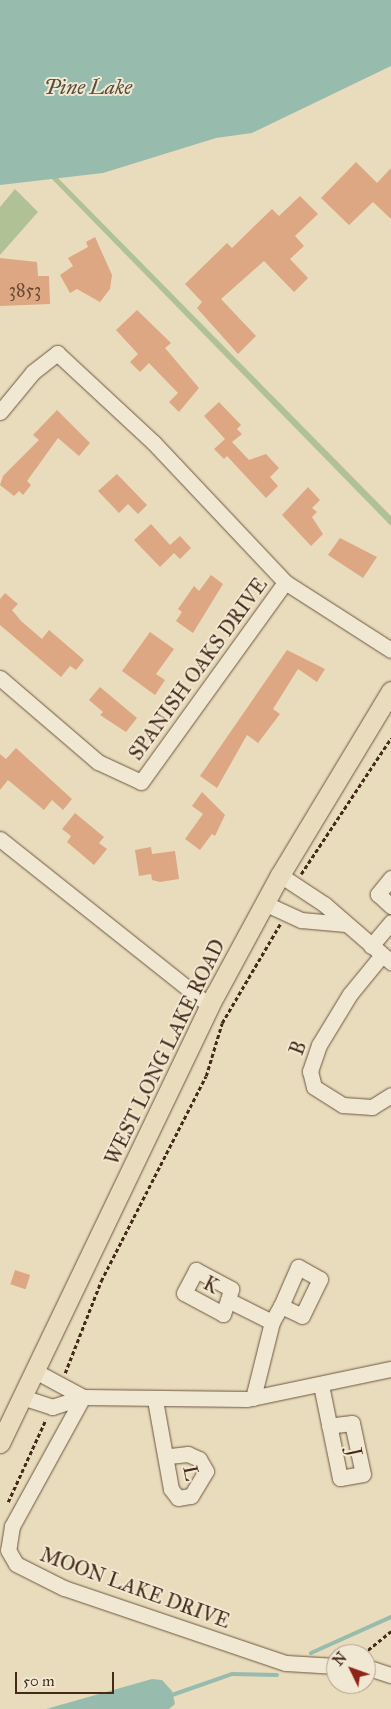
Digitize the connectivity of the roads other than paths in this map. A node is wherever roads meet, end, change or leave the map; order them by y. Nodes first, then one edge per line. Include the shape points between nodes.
1 (0, 412) edge
2 (285, 582) junction
3 (391, 650) edge
4 (0, 678) edge
5 (391, 691) edge
6 (0, 839) edge
7 (391, 878) edge
8 (287, 880) junction
9 (264, 903) junction
10 (391, 906) edge
11 (391, 922) edge
12 (346, 924) junction
13 (381, 954) edge
14 (210, 1006) junction
15 (391, 1095) edge
16 (228, 1300) dead end
17 (280, 1306) dead end
18 (272, 1322) junction
19 (391, 1369) edge
20 (35, 1371) junction
21 (321, 1385) junction
22 (22, 1397) junction
23 (83, 1397) junction
24 (253, 1398) junction
25 (155, 1400) junction
26 (330, 1426) dead end
27 (0, 1443) edge
28 (168, 1456) dead end
29 (326, 1666) edge
30 (376, 1671) edge
31 (391, 1676) edge

1 - 2 street, SPANISH OAKS DRIVE via 33,372 57,352 154,443
2 - 3 street, SPANISH OAKS DRIVE
2 - 4 street, SPANISH OAKS DRIVE via 141,782 98,762
5 - 8 main road, WEST LONG LAKE ROAD
6 - 14 street
7 - 10 street via 378,894
8 - 9 main road, WEST LONG LAKE ROAD
8 - 12 street
9 - 12 street via 301,920
9 - 14 main road, WEST LONG LAKE ROAD
11 - 13 street, B
12 - 13 street
13 - 15 street, B via 350,994 319,1045 310,1071 314,1087 343,1105 372,1108
14 - 20 main road, WEST LONG LAKE ROAD
16 - 18 street, K
17 - 18 street
18 - 24 street
19 - 21 street
20 - 22 main road, WEST LONG LAKE ROAD
20 - 23 street
21 - 24 street
21 - 26 street, J
22 - 23 street via 52,1406
22 - 27 main road, WEST LONG LAKE ROAD
23 - 25 street
23 - 29 street, MOON LAKE DRIVE via 12,1526 8,1550 16,1564 64,1588 268,1657 302,1667
24 - 25 street
25 - 28 street, L
30 - 31 street

